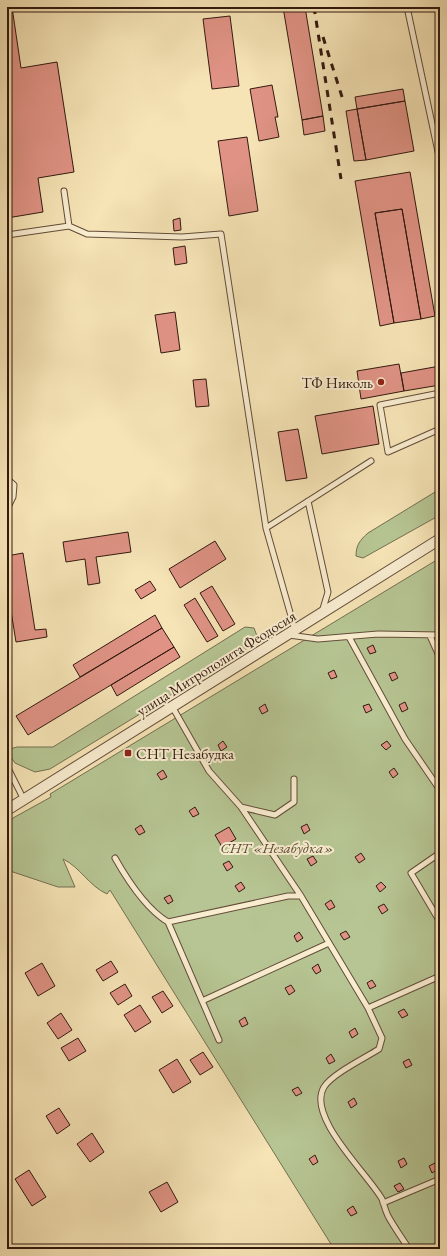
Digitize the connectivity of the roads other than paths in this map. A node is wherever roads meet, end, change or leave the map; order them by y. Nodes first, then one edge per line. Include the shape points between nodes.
1 (407, 7) edge
2 (440, 161) edge
3 (64, 191) dead end
4 (69, 226) junction
5 (7, 235) edge
6 (440, 393) edge
7 (440, 429) edge
8 (371, 461) dead end
9 (7, 479) edge
10 (308, 501) junction
11 (7, 509) edge
12 (266, 528) junction
13 (440, 539) edge
14 (322, 614) junction
15 (292, 633) junction
16 (440, 635) edge
17 (430, 636) junction
18 (349, 637) junction
19 (440, 658) edge
20 (173, 708) junction
21 (7, 766) edge
22 (294, 779) dead end
23 (440, 790) edge
24 (24, 800) junction
25 (241, 807) junction
26 (7, 810) edge
27 (440, 853) edge
28 (115, 858) dead end
29 (301, 896) junction
30 (168, 922) junction
31 (440, 922) edge
32 (329, 943) junction
33 (440, 976) edge
34 (202, 1001) junction
35 (368, 1008) junction
36 (219, 1040) dead end
37 (440, 1178) edge
38 (383, 1203) junction
39 (409, 1249) edge

1 - 2 lane
3 - 4 lane
4 - 5 lane
4 - 12 lane via 87,234 182,237 221,234
6 - 7 lane via 380,405 388,452
8 - 10 lane
9 - 11 lane via 14,485 13,497
10 - 12 lane
10 - 14 lane via 328,592
12 - 15 lane
13 - 14 street, улица Митрополита Феодосия
14 - 15 street, улица Митрополита Феодосия
15 - 18 lane via 318,639
15 - 20 street, улица Митрополита Феодосия
16 - 17 lane
17 - 18 lane via 378,634
17 - 19 lane
18 - 23 lane via 405,739
20 - 24 street, улица Митрополита Феодосия
20 - 25 lane via 209,771
21 - 24 lane
22 - 25 lane via 294,802 275,815
24 - 26 street, улица Митрополита Феодосия
25 - 29 lane
27 - 31 lane via 411,873
28 - 30 lane via 139,893 159,916
29 - 30 lane via 288,896
29 - 32 lane
30 - 34 lane
32 - 34 lane
32 - 35 lane
33 - 35 lane
34 - 36 lane
35 - 38 lane via 382,1038 379,1049 335,1076 324,1087 321,1101 324,1117
37 - 38 lane
38 - 39 lane via 387,1215

